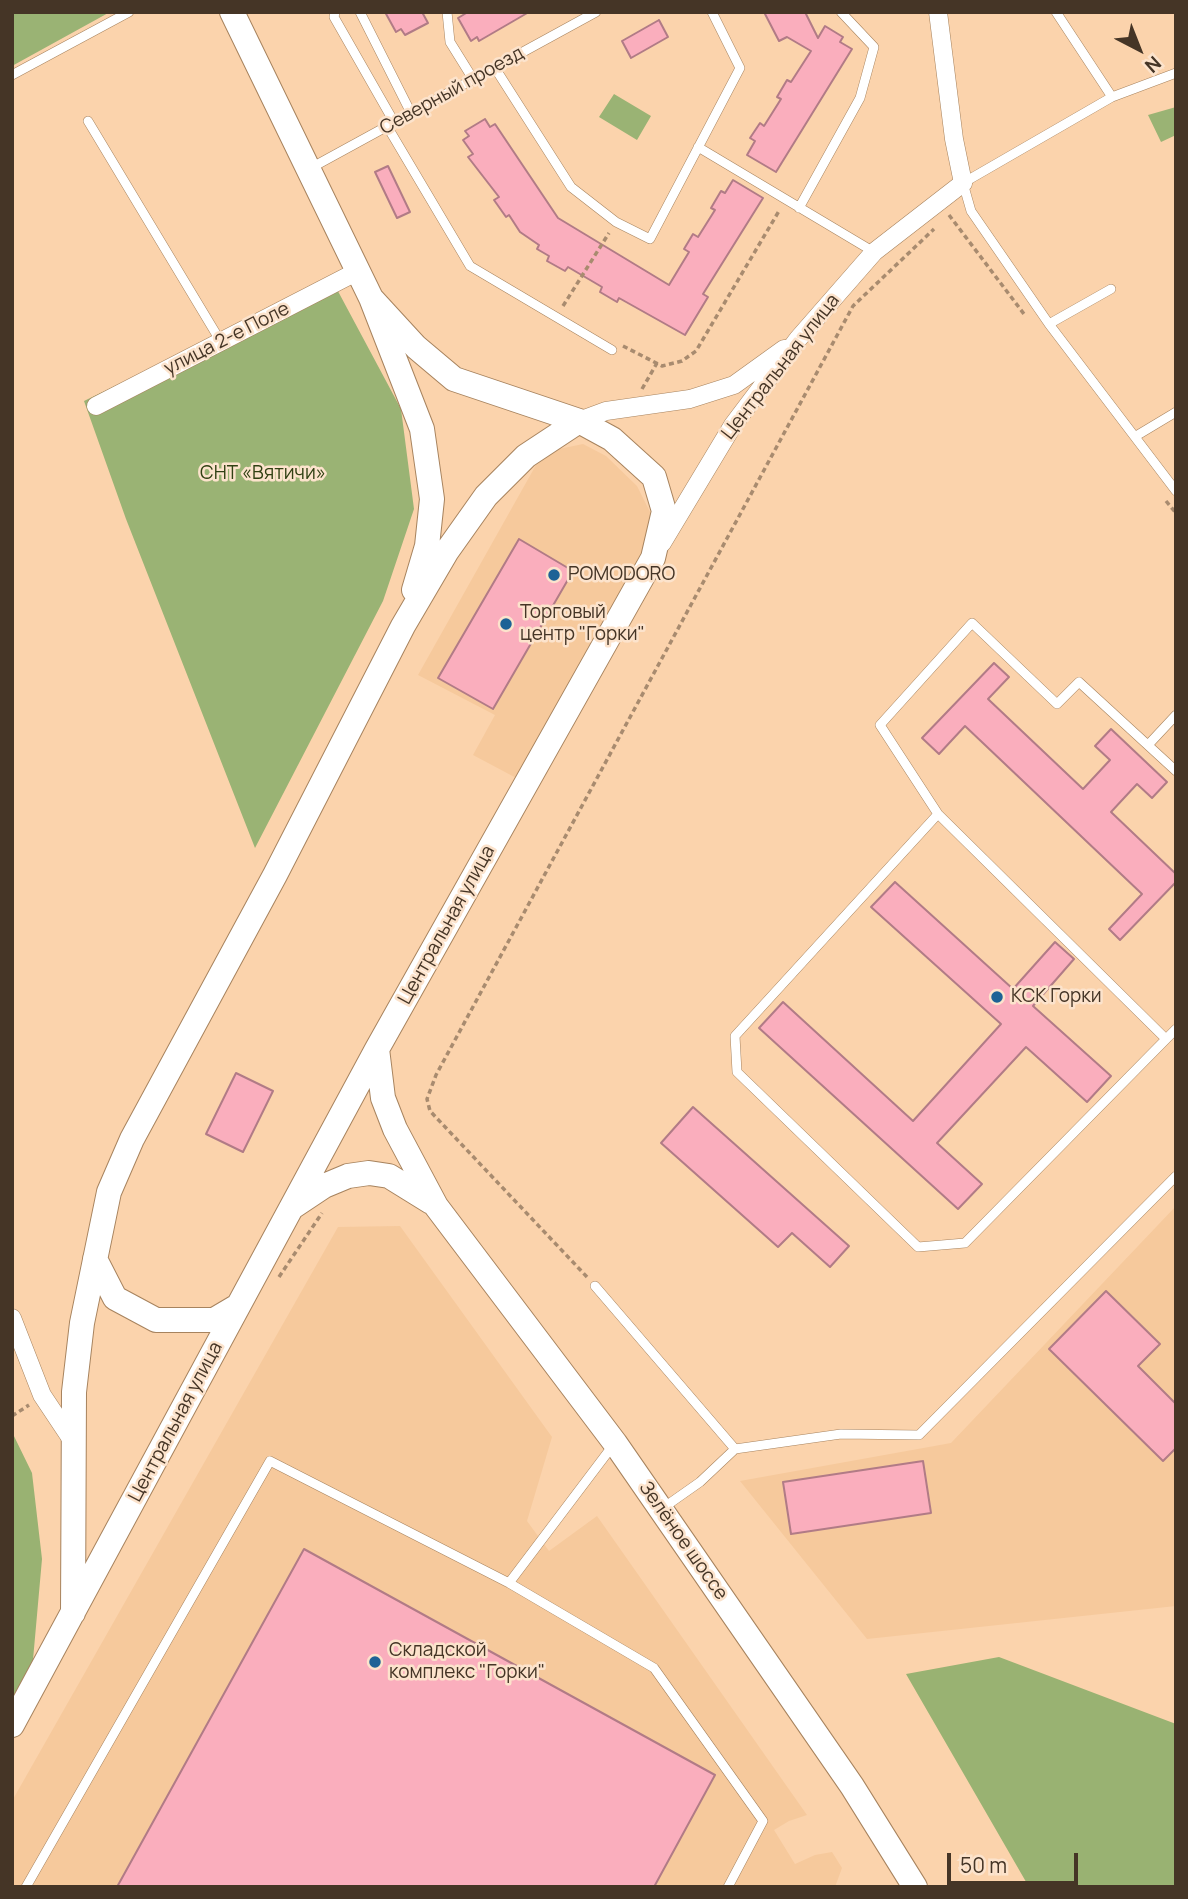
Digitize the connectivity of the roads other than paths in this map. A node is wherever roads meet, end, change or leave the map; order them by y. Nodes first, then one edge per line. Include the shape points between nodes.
1 (129, 12) edge
2 (232, 12) edge
3 (335, 12) edge
4 (360, 12) edge
5 (447, 12) edge
6 (596, 12) edge
7 (712, 12) edge
8 (841, 12) edge
9 (939, 12) edge
10 (1056, 12) edge
11 (495, 68) junction
12 (1176, 73) edge
13 (12, 75) edge
14 (473, 79) junction
15 (1112, 97) junction
16 (411, 113) junction
17 (88, 121) dead end
18 (390, 124) junction
19 (698, 147) junction
20 (307, 170) junction
21 (963, 183) junction
22 (799, 208) junction
23 (874, 252) junction
24 (358, 271) junction
25 (1111, 289) dead end
26 (371, 298) junction
27 (1049, 324) junction
28 (798, 339) junction
29 (221, 342) junction
30 (612, 350) road end
31 (96, 406) dead end
32 (1176, 412) edge
33 (579, 421) junction
34 (1136, 436) junction
35 (1176, 491) edge
36 (653, 558) junction
37 (403, 626) junction
38 (1176, 715) edge
39 (1147, 745) junction
40 (1176, 771) edge
41 (938, 814) junction
42 (1176, 1029) edge
43 (1166, 1038) junction
44 (377, 1049) junction
45 (1176, 1176) edge
46 (436, 1206) junction
47 (291, 1208) junction
48 (95, 1259) junction
49 (595, 1286) road end
50 (236, 1307) junction
51 (12, 1318) edge
52 (615, 1443) junction
53 (75, 1445) junction
54 (735, 1449) junction
55 (661, 1510) junction
56 (509, 1583) junction
57 (73, 1618) junction
58 (12, 1726) edge
59 (26, 1887) edge
60 (728, 1887) edge
61 (915, 1887) edge

1 - 13 lane
2 - 20 main road
3 - 18 lane
4 - 16 lane
5 - 14 lane via 450,42
6 - 11 lane, Северный проезд
7 - 19 lane via 740,68
8 - 22 lane via 874,47 860,98
9 - 21 street
10 - 15 lane
11 - 14 lane, Северный проезд
11 - 19 lane via 571,187 616,222 650,239
12 - 15 lane
14 - 16 lane, Северный проезд
15 - 21 lane
16 - 18 lane, Северный проезд
17 - 29 lane
18 - 20 lane, Северный проезд
18 - 30 lane via 470,265
19 - 22 lane
20 - 24 main road
21 - 23 street, Центральная улица
21 - 27 lane via 971,211
22 - 23 lane
23 - 28 street, Центральная улица
24 - 26 main road
24 - 29 street, улица 2-е Поле
25 - 27 lane
26 - 33 main road via 416,347 454,379
26 - 37 main road via 422,429 432,499 427,546
27 - 34 lane
28 - 33 street via 734,385 690,399 606,411
28 - 36 street, Центральная улица via 733,425
29 - 31 street, улица 2-е Поле
32 - 34 lane
33 - 36 main road via 612,439 654,477 664,511
33 - 37 main road via 526,456 486,496
34 - 35 lane
36 - 44 main road, Центральная улица
37 - 48 main road via 132,1139 109,1192
38 - 39 lane
39 - 40 lane
39 - 41 lane via 1079,682 1057,705 972,623 880,725
41 - 43 lane
41 - 43 lane via 735,1036 737,1072 747,1082 918,1247 965,1243
42 - 43 lane
44 - 46 main road via 383,1098
44 - 47 main road, Центральная улица
45 - 54 lane via 919,1436 841,1434
46 - 47 main road via 389,1176 369,1173 324,1186
46 - 52 main road, Зелёное шоссе
47 - 50 main road, Центральная улица
48 - 50 main road via 115,1298 156,1320 214,1320
48 - 53 main road via 74,1392
49 - 54 lane
50 - 57 main road, Центральная улица
51 - 53 street via 42,1395
52 - 55 main road, Зелёное шоссе
52 - 56 lane
53 - 57 main road
54 - 55 lane
55 - 61 main road, Зелёное шоссе via 852,1786
56 - 59 lane via 270,1461
56 - 60 lane via 654,1668 681,1702 763,1821
57 - 58 main road, Центральная улица

